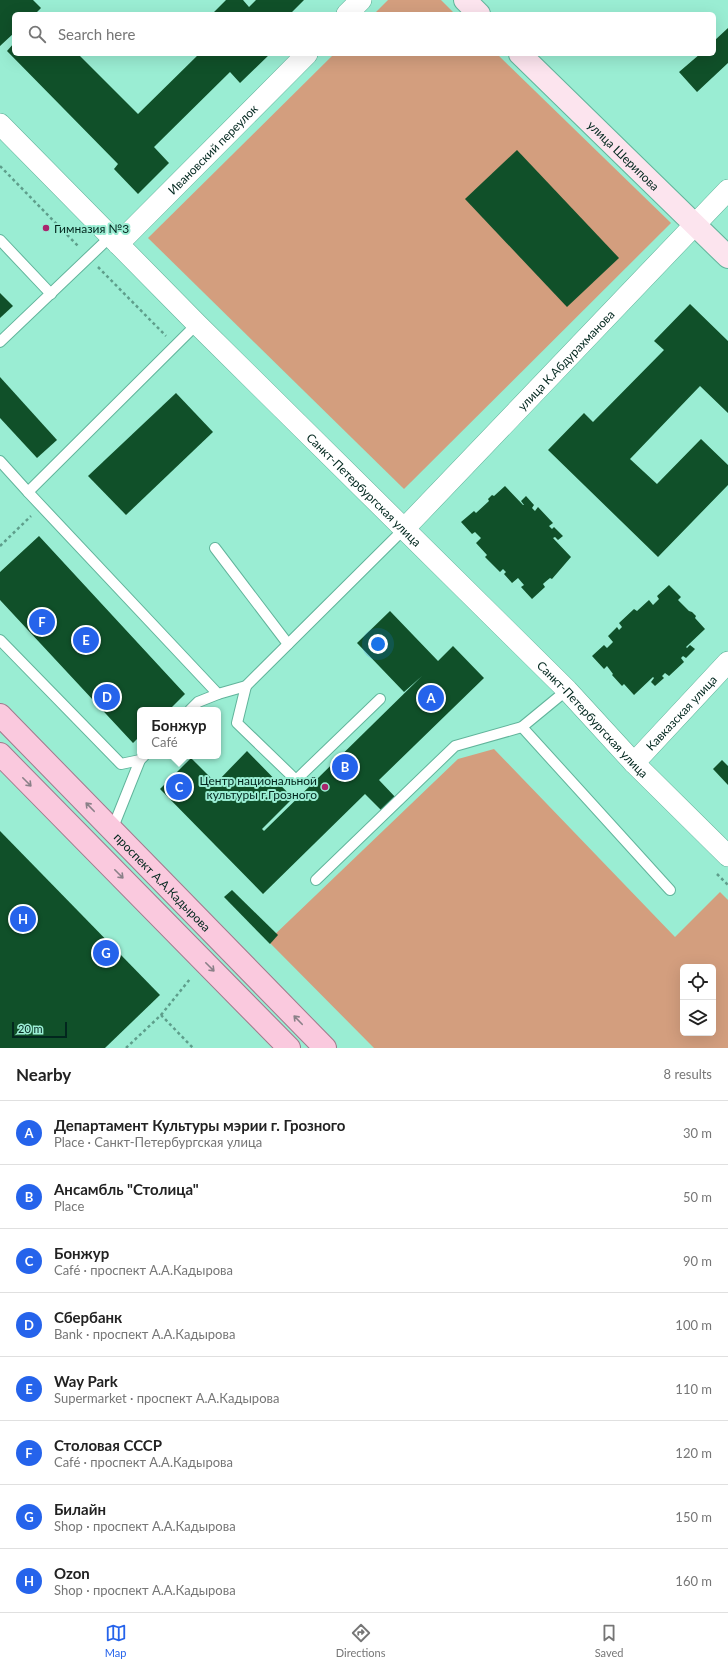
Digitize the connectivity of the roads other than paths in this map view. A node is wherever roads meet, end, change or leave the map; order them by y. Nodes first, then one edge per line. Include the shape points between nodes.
1 (361, 0) edge
2 (465, 0) edge
3 (349, 12) edge
4 (477, 12) edge
5 (305, 56) edge
6 (522, 56) edge
7 (0, 124) edge
8 (728, 190) edge
9 (694, 224) junction
10 (0, 240) edge
11 (114, 240) junction
12 (728, 257) edge
13 (51, 294) junction
14 (197, 324) junction
15 (0, 342) edge
16 (0, 461) edge
17 (28, 492) junction
18 (404, 529) junction
19 (215, 548) dead end
20 (0, 640) edge
21 (288, 644) junction
22 (728, 662) edge
23 (246, 686) junction
24 (567, 690) junction
25 (218, 694) junction
26 (380, 699) dead end
27 (193, 707) edge
28 (0, 715) edge
29 (522, 727) junction
30 (0, 754) edge
31 (138, 759) edge
32 (142, 759) edge
33 (634, 763) junction
34 (112, 830) junction
35 (728, 856) edge
36 (316, 880) dead end
37 (670, 890) dead end
38 (289, 1048) edge
39 (325, 1048) edge

1 - 3 street
2 - 4 main road
5 - 11 street, Ивановский переулок
6 - 9 main road, улица Шерипова
7 - 11 street, Санкт-Петербургская улица
8 - 9 street, улица К.Абдурахманова
9 - 12 main road, улица Шерипова
9 - 18 street, улица К.Абдурахманова
10 - 13 lane
11 - 13 lane
11 - 14 street, Санкт-Петербургская улица
13 - 15 lane
14 - 17 lane
14 - 18 street, Санкт-Петербургская улица
16 - 17 lane
17 - 25 lane
18 - 21 lane
18 - 24 street, Санкт-Петербургская улица
19 - 21 lane
20 - 31 lane via 121,764
21 - 23 lane
22 - 33 street, Кавказская улица
23 - 25 lane
23 - 26 lane via 237,724 296,780
24 - 29 lane
24 - 33 street, Санкт-Петербургская улица
25 - 27 lane via 198,702
34 -> 28 main road, проспект А.А.Кадырова
29 - 36 lane via 454,746
29 - 37 lane
30 -> 38 main road
32 - 34 lane
33 - 35 street, Санкт-Петербургская улица
39 -> 34 main road, проспект А.А.Кадырова

